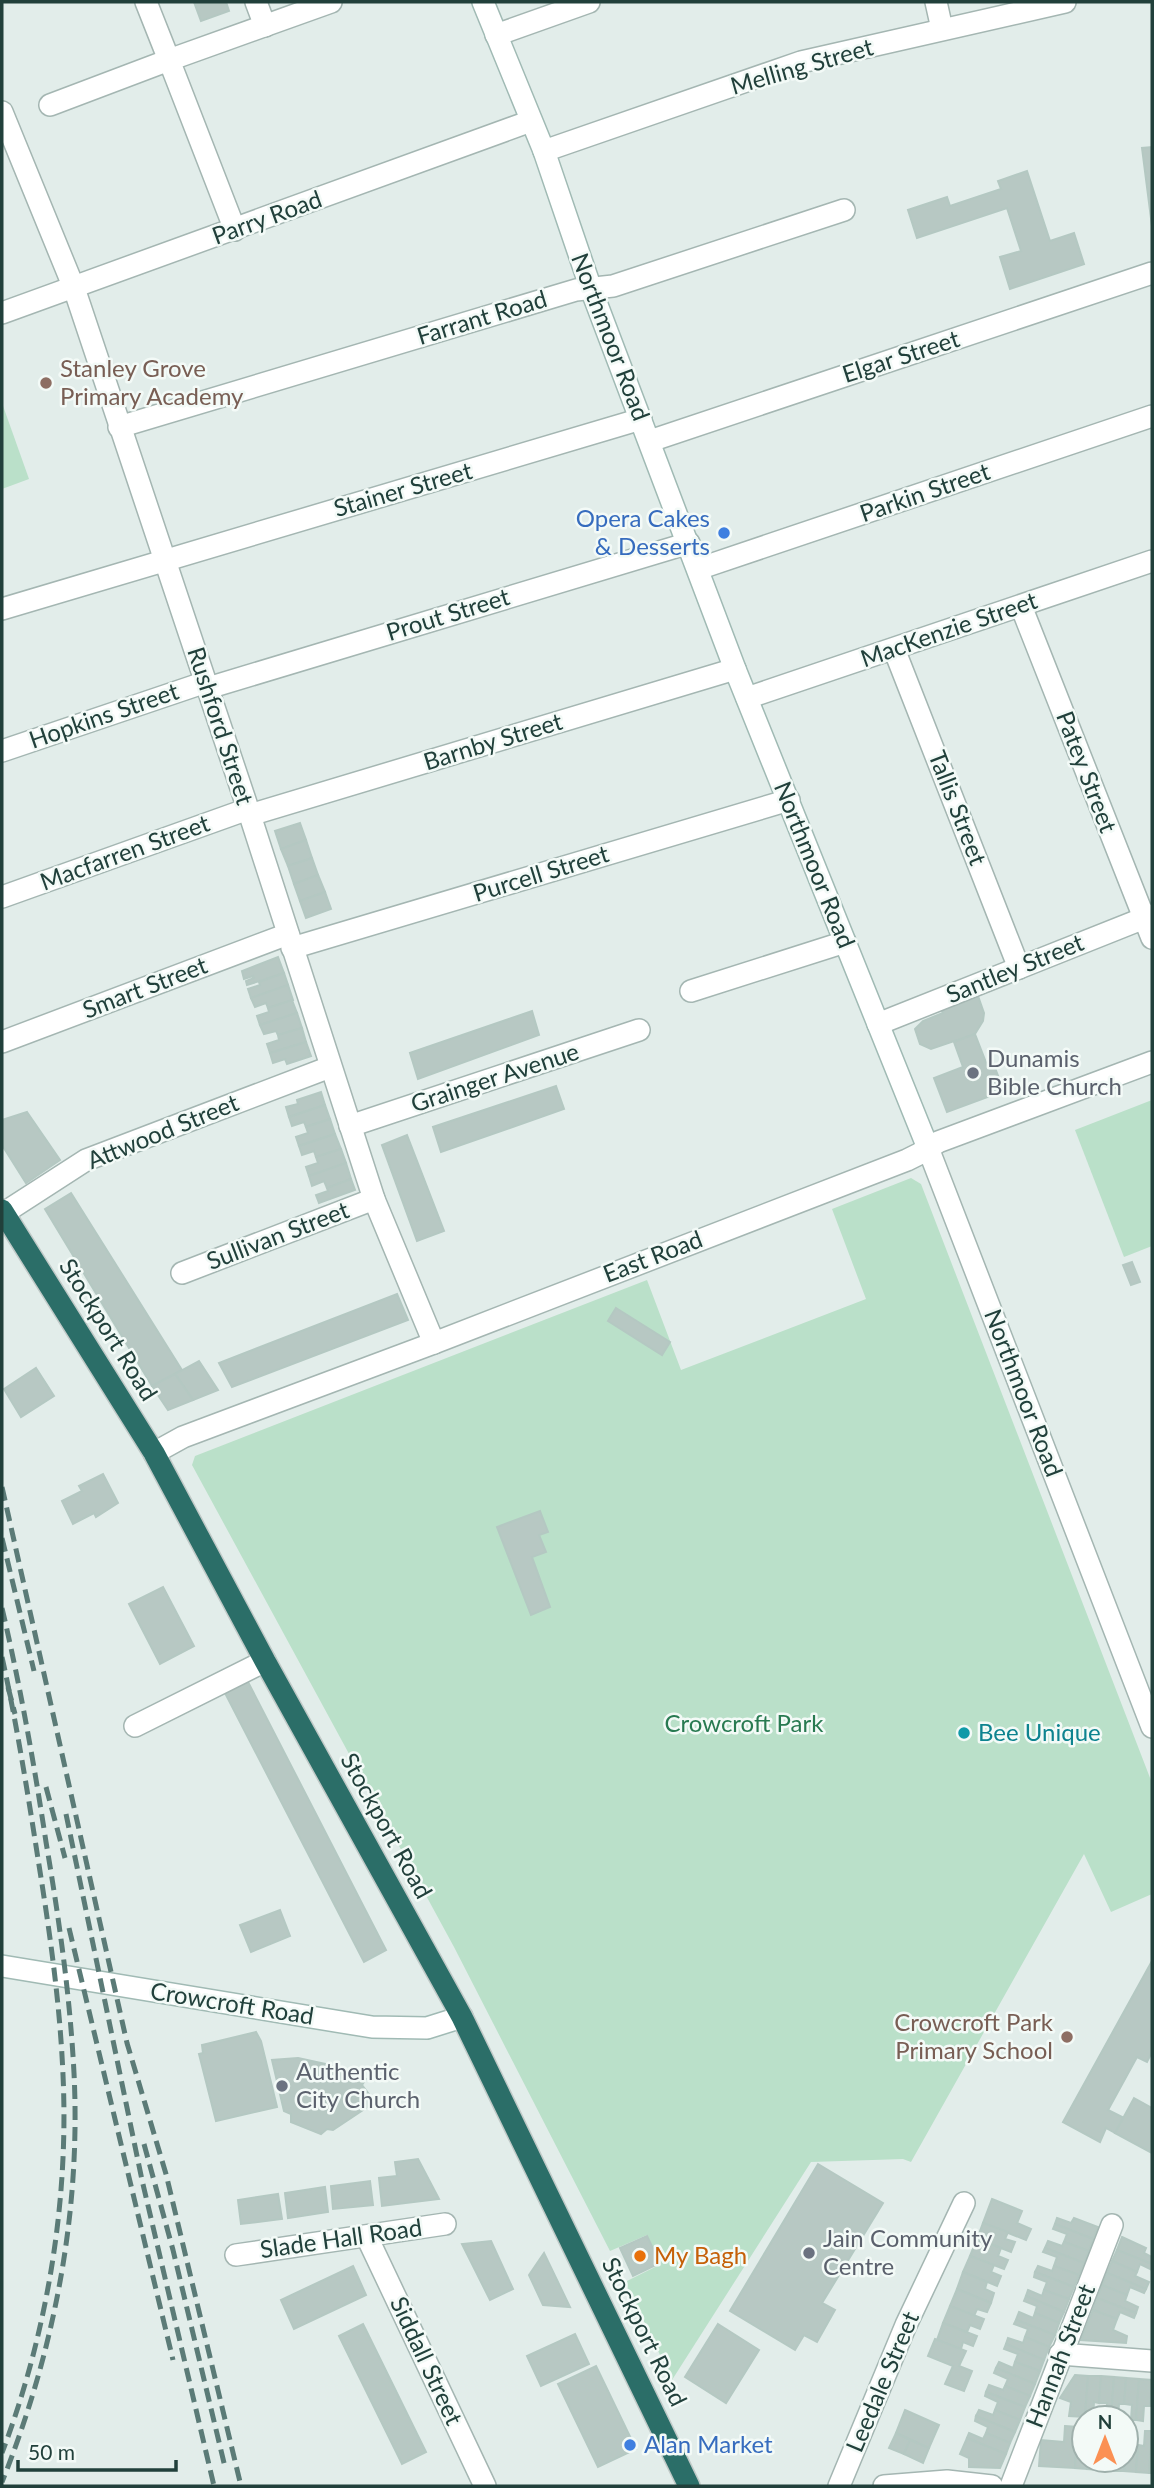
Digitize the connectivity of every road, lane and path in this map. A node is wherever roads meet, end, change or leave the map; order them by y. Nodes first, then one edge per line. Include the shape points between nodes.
1 (146, 2) edge
2 (256, 2) edge
3 (331, 2) edge
4 (483, 2) edge
5 (589, 2) edge
6 (936, 2) edge
7 (1065, 2) edge
8 (265, 26) junction
9 (942, 29) junction
10 (496, 35) junction
11 (169, 60) junction
12 (50, 105) dead end
13 (2, 112) edge
14 (531, 121) junction
15 (544, 151) junction
16 (844, 211) dead end
17 (235, 230) junction
18 (1152, 274) edge
19 (74, 288) junction
20 (591, 289) junction
21 (2, 313) edge
22 (1152, 416) edge
23 (641, 419) junction
24 (119, 427) junction
25 (650, 441) junction
26 (689, 543) junction
27 (165, 560) junction
28 (1152, 563) edge
29 (698, 569) junction
30 (1021, 606) junction
31 (2, 609) edge
32 (894, 649) junction
33 (735, 669) junction
34 (207, 685) junction
35 (747, 698) junction
36 (2, 751) edge
37 (789, 800) junction
38 (249, 812) junction
39 (2, 897) edge
40 (1148, 917) edge
41 (1152, 939) edge
42 (290, 941) junction
43 (845, 942) junction
44 (1019, 968) junction
45 (691, 992) dead end
46 (878, 1024) junction
47 (639, 1030) dead end
48 (2, 1042) edge
49 (1152, 1062) edge
50 (330, 1066) junction
51 (350, 1126) junction
52 (928, 1148) junction
53 (374, 1199) junction
54 (3, 1212) edge
55 (182, 1273) dead end
56 (434, 1343) junction
57 (154, 1453) junction
58 (265, 1661) junction
59 (135, 1726) dead end
60 (1152, 1727) edge
61 (2, 1966) edge
62 (461, 2017) junction
63 (964, 2203) dead end
64 (445, 2224) dead end
65 (1112, 2225) dead end
66 (367, 2237) junction
67 (236, 2255) dead end
68 (1060, 2354) junction
69 (1152, 2361) edge
70 (485, 2486) edge
71 (689, 2486) edge
72 (839, 2486) edge
73 (884, 2486) edge
74 (992, 2486) edge
75 (1010, 2486) edge

1 - 11 street
2 - 8 street
3 - 8 street
4 - 10 street, Northmoor Road
5 - 10 street
6 - 9 street
7 - 9 street, Melling Street
8 - 11 street
9 - 15 street, Melling Street via 802,62
10 - 14 street, Northmoor Road
11 - 12 street
11 - 17 street
13 - 19 street, Rushford Street
14 - 15 street, Northmoor Road
14 - 17 street, Parry Road
15 - 20 street, Northmoor Road
16 - 20 street, Farrant Road via 613,286
17 - 19 street, Parry Road
18 - 25 street, Elgar Street
19 - 21 street, Parry Road
19 - 24 street, Rushford Street
20 - 23 street, Northmoor Road
20 - 24 street, Farrant Road
22 - 29 street, Parkin Street
23 - 25 street, Northmoor Road
23 - 27 street, Stainer Street
24 - 27 street, Rushford Street
25 - 26 street, Northmoor Road
26 - 29 street, Northmoor Road
26 - 34 street, Prout Street
27 - 31 street, Stainer Street
27 - 34 street, Rushford Street
28 - 30 street, MacKenzie Street
29 - 33 street, Northmoor Road
30 - 32 street, MacKenzie Street
30 - 40 street, Patey Street
32 - 35 street, MacKenzie Street
32 - 44 street, Tallis Street
33 - 35 street, Northmoor Road
33 - 38 street, Barnby Street
34 - 36 street, Hopkins Street
34 - 38 street, Rushford Street
35 - 37 street, Northmoor Road
37 - 42 street, Purcell Street
37 - 43 street, Northmoor Road
38 - 39 street, Macfarren Street
38 - 42 street, Rushford Street
40 - 41 street, Patey Street
40 - 44 street, Santley Street
42 - 48 street, Smart Street
42 - 50 street, Rushford Street
43 - 45 street
43 - 46 street, Northmoor Road
44 - 46 street, Santley Street
46 - 52 street, Northmoor Road
47 - 51 street, Grainger Avenue
49 - 52 street, East Road
50 - 51 street, Rushford Street
50 - 54 street, Attwood Street via 86,1160
51 - 53 street, Rushford Street
52 - 56 street, East Road
52 - 60 street, Northmoor Road
53 - 55 street, Sullivan Street
53 - 56 street, Rushford Street
54 - 57 highway, Stockport Road
56 - 57 street, East Road via 183,1437
57 - 58 highway, Stockport Road
58 - 59 street
58 - 62 highway, Stockport Road
61 - 62 street, Crowcroft Road via 372,2027 427,2028
62 - 71 highway, Stockport Road
63 - 72 street, Leedale Street via 906,2325
64 - 66 street, Slade Hall Road
65 - 68 street, Hannah Street
66 - 67 street, Slade Hall Road
66 - 70 street, Siddall Street
68 - 69 street
68 - 75 street, Hannah Street
73 - 74 street via 947,2481

